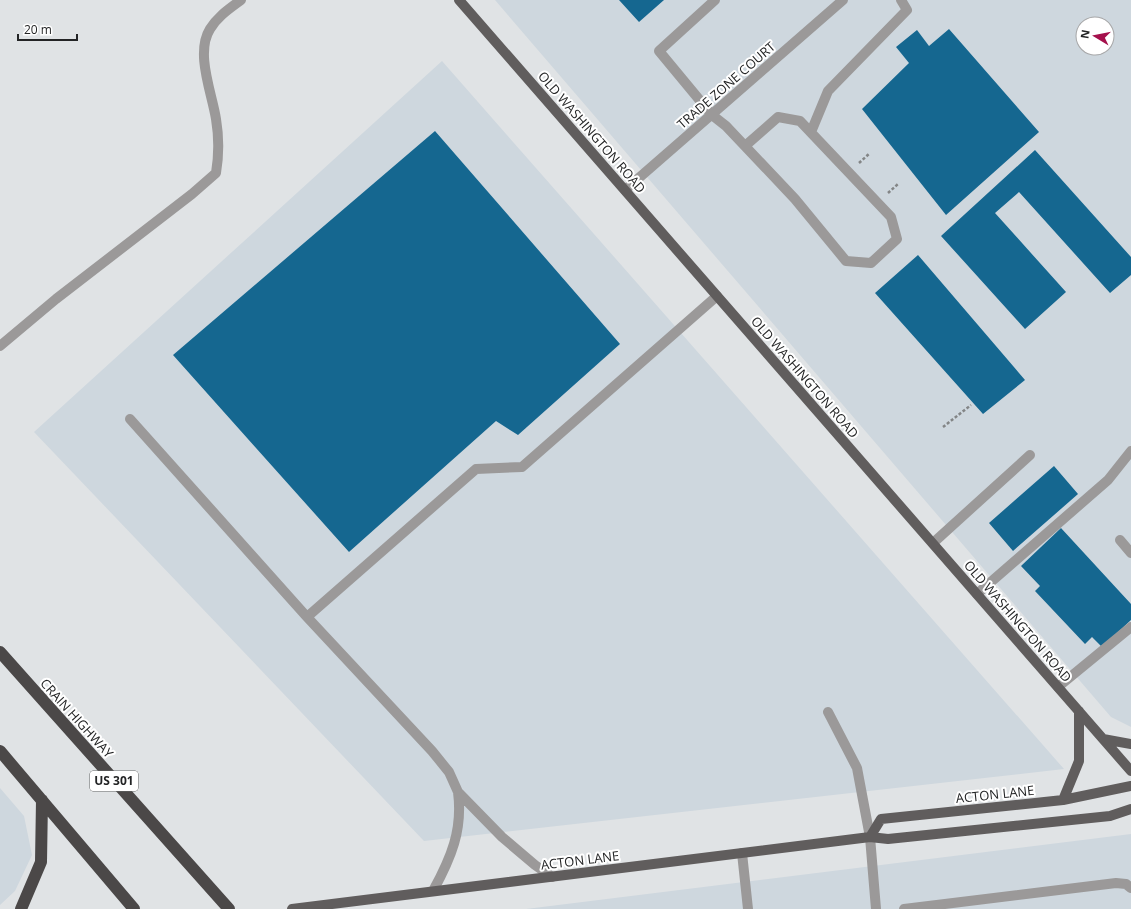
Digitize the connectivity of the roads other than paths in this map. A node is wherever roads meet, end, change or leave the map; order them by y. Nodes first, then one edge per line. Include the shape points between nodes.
1 (241, 0) edge
2 (459, 0) edge
3 (715, 0) edge
4 (843, 0) edge
5 (901, 0) edge
6 (712, 115) junction
7 (811, 132) junction
8 (746, 146) junction
9 (625, 190) junction
10 (717, 296) junction
11 (0, 346) edge
12 (130, 419) dead end
13 (1131, 451) edge
14 (1030, 455) dead end
15 (1120, 540) dead end
16 (933, 543) junction
17 (1131, 553) edge
18 (977, 594) junction
19 (307, 617) junction
20 (1131, 627) edge
21 (0, 652) edge
22 (1058, 687) junction
23 (1079, 711) junction
24 (828, 712) dead end
25 (1103, 739) junction
26 (1131, 744) edge
27 (0, 751) edge
28 (1131, 771) edge
29 (1131, 786) edge
30 (458, 792) junction
31 (42, 800) junction
32 (1062, 800) junction
33 (1131, 809) edge
34 (870, 837) junction
35 (742, 853) junction
36 (552, 877) junction
37 (1131, 888) edge
38 (433, 891) junction
39 (21, 909) edge
40 (134, 909) edge
41 (229, 909) edge
42 (292, 909) edge
43 (748, 909) edge
44 (876, 909) edge
45 (904, 909) edge

1 - 11 lane via 221,15 209,30 205,47 205,73 216,119 219,155 216,174
2 - 9 main road, OLD WASHINGTON ROAD
3 - 6 lane via 659,51
4 - 6 lane, TRADE ZONE COURT
5 - 7 lane via 907,10 828,91
6 - 8 lane
6 - 9 lane, TRADE ZONE COURT
7 - 8 lane via 800,121 778,117
7 - 8 lane via 891,217 897,239 872,263 846,261 795,199
9 - 10 main road, OLD WASHINGTON ROAD
10 - 16 main road, OLD WASHINGTON ROAD
10 - 19 lane via 522,467 476,469
12 - 19 lane
13 - 18 lane via 1108,480
14 - 16 lane
15 - 17 lane
16 - 18 main road, OLD WASHINGTON ROAD
18 - 22 main road, OLD WASHINGTON ROAD
19 - 30 lane via 432,751 449,772
20 - 22 lane
21 - 41 highway, CRAIN HIGHWAY / US 301
22 - 23 main road, OLD WASHINGTON ROAD
23 - 25 main road, OLD WASHINGTON ROAD
23 - 32 main road via 1079,761
24 - 34 lane via 858,768
25 - 26 main road
25 - 28 main road, OLD WASHINGTON ROAD
27 - 31 highway
29 - 32 main road, ACTON LANE
30 - 36 lane via 507,841
30 - 38 lane via 460,822 457,837 445,869
31 - 39 highway via 41,862
31 - 40 highway
32 - 34 main road, ACTON LANE via 881,819
33 - 34 main road, ACTON LANE via 1110,816 888,839
34 - 35 main road, ACTON LANE
34 - 44 lane
35 - 36 main road, ACTON LANE
35 - 43 lane
36 - 38 main road, ACTON LANE
37 - 45 lane via 1126,884 1116,884
38 - 42 main road, ACTON LANE

